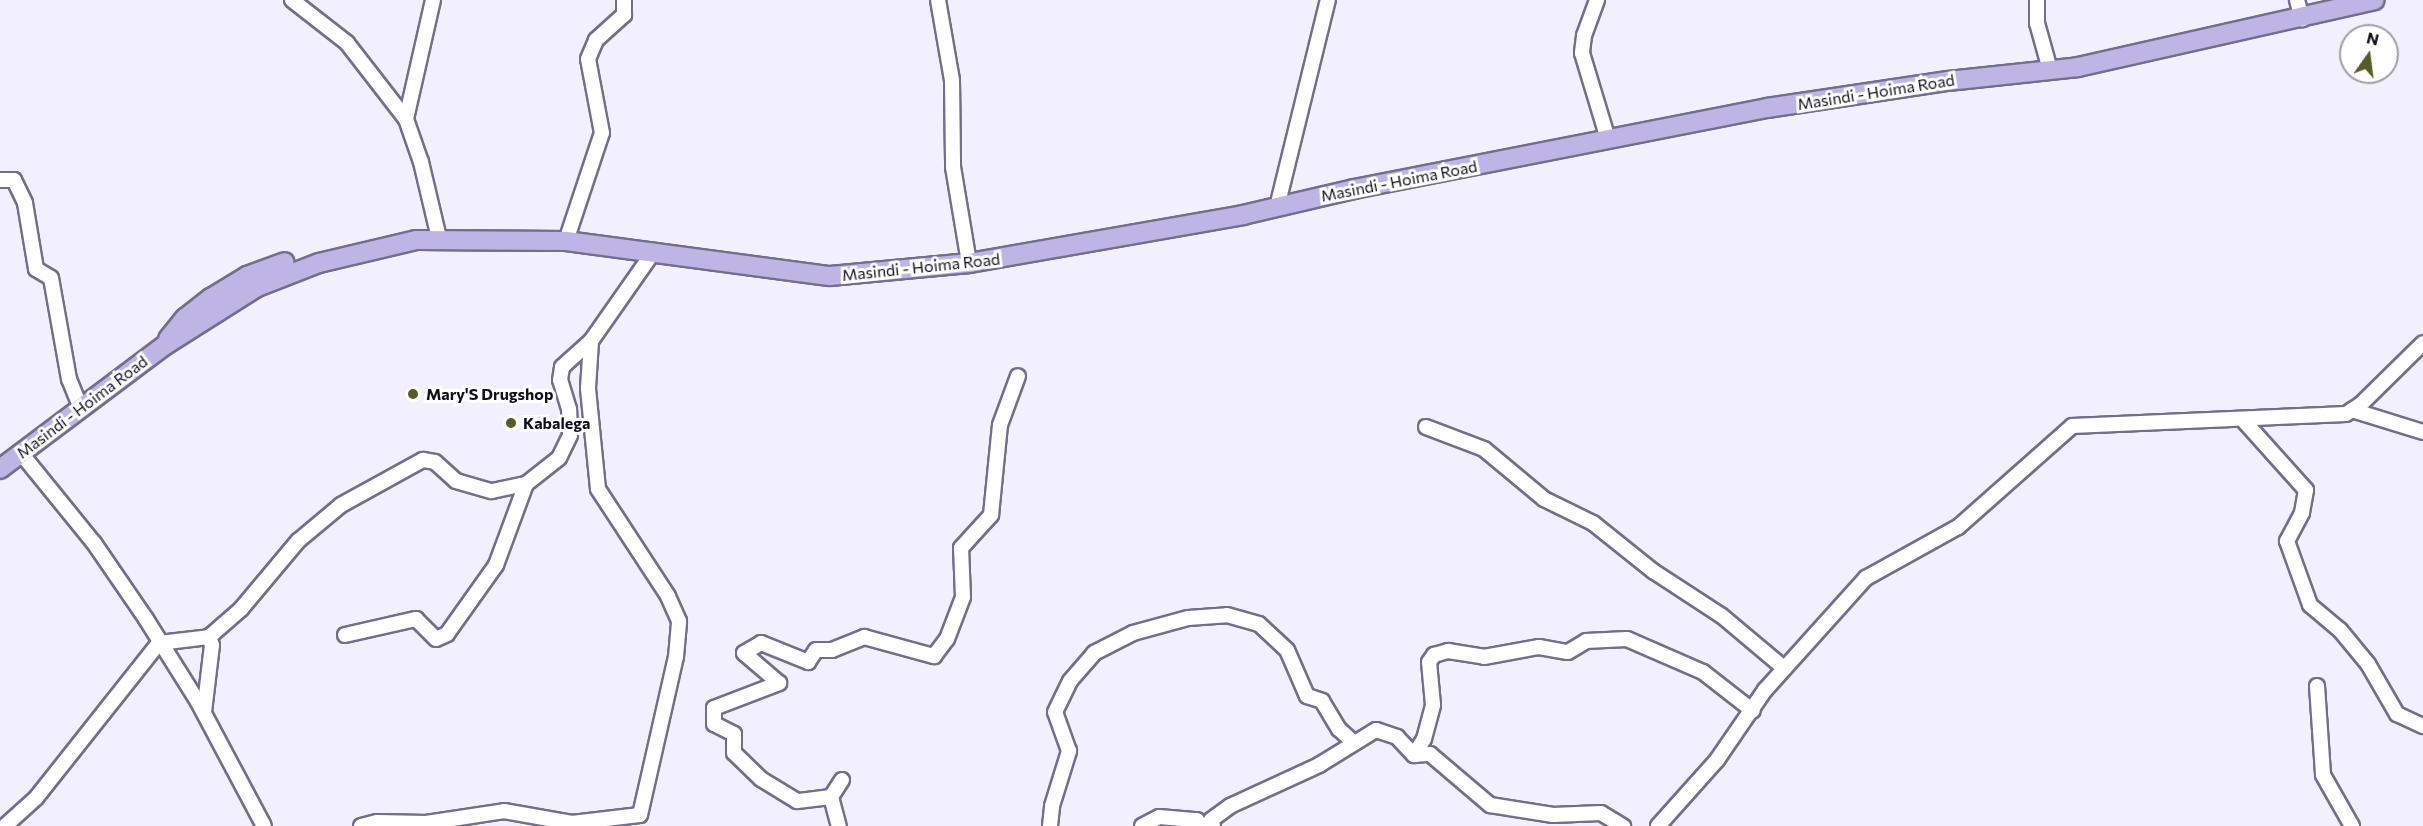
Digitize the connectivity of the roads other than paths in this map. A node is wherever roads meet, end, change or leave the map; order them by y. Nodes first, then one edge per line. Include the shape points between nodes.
1 (292, 0) edge
2 (433, 0) edge
3 (624, 0) edge
4 (938, 0) edge
5 (1328, 0) edge
6 (1597, 0) edge
7 (2037, 0) edge
8 (2297, 0) edge
9 (2375, 0) edge
10 (2302, 19) junction
11 (2050, 70) junction
12 (406, 119) junction
13 (1608, 139) junction
14 (0, 180) edge
15 (1277, 207) junction
16 (439, 238) junction
17 (566, 241) junction
18 (654, 251) junction
19 (969, 263) junction
20 (591, 341) junction
21 (2423, 343) edge
22 (1018, 375) dead end
23 (81, 408) junction
24 (2352, 410) junction
25 (2244, 421) junction
26 (1426, 427) dead end
27 (2423, 432) edge
28 (20, 452) junction
29 (0, 469) edge
30 (526, 483) junction
31 (345, 635) dead end
32 (209, 637) junction
33 (159, 643) junction
34 (1784, 668) junction
35 (2317, 686) dead end
36 (1753, 711) junction
37 (204, 712) junction
38 (2423, 726) edge
39 (1353, 742) junction
40 (1414, 754) junction
41 (842, 780) dead end
42 (831, 797) junction
43 (643, 820) edge
44 (5, 826) edge
45 (264, 826) edge
46 (361, 826) edge
47 (839, 826) edge
48 (1050, 826) edge
49 (1142, 826) edge
50 (1201, 826) edge
51 (1212, 826) edge
52 (1623, 826) edge
53 (1658, 826) edge
54 (2352, 826) edge

1 - 12 street via 347,43
2 - 12 street
3 - 17 street via 624,15 596,40 588,59 602,133
4 - 19 street via 952,80 953,167
5 - 15 street
6 - 13 street via 1582,53
7 - 11 street via 2037,23
8 - 10 street
9 - 10 main road, Masindi - Hoima Road
10 - 11 main road, Masindi - Hoima Road via 2078,68
11 - 13 main road, Masindi - Hoima Road via 1767,108
12 - 16 street
13 - 15 main road, Masindi - Hoima Road
14 - 23 street via 14,180 26,203 36,269 51,278 69,379
15 - 19 main road, Masindi - Hoima Road
16 - 17 main road, Masindi - Hoima Road
16 - 23 main road, Masindi - Hoima Road via 319,263 277,277 164,346
17 - 18 main road, Masindi - Hoima Road
18 - 19 main road, Masindi - Hoima Road via 830,276
18 - 20 street
20 - 30 street via 566,360 559,375 569,409 566,449 549,468
20 - 43 street via 588,388 598,489 668,596 679,621 676,657
21 - 24 street
22 - 42 street via 999,425 991,515 961,548 963,597 947,639 934,656 864,637 832,650 816,650 808,662 761,643 744,653 779,683 714,708 714,724 735,734 734,753 760,779 797,801
23 - 28 main road, Masindi - Hoima Road
24 - 25 street via 2324,418
24 - 27 street
25 - 34 street via 2072,426 1958,527 1866,578
25 - 38 street via 2306,490 2302,513 2287,542 2310,605 2340,630 2368,664 2397,714
26 - 34 street via 1484,449 1544,499 1593,523 1653,571 1722,616
28 - 29 main road, Masindi - Hoima Road
28 - 33 street via 94,543
30 - 31 street via 496,565 447,634 436,639 416,619
30 - 32 street via 492,491 475,489 456,481 435,462 416,463 341,505 312,529 227,624
32 - 33 street
32 - 37 street via 212,645
33 - 37 street
33 - 44 street via 36,798
34 - 36 street
35 - 54 street via 2323,775
36 - 40 street via 1703,672 1627,639 1586,641 1568,652 1539,647 1484,657 1448,651 1434,655 1429,662 1433,705 1424,739
36 - 53 street via 1717,760
37 - 45 street
39 - 40 street via 1366,734 1384,731 1397,737
39 - 48 street via 1339,729 1322,701 1307,696 1287,650 1259,624 1227,615 1188,618 1132,633 1094,653 1070,681 1055,712 1069,751
39 - 51 street via 1319,765 1230,806 1211,820
40 - 52 street via 1430,754 1490,805 1553,815 1601,813
41 - 42 street
42 - 47 street
43 - 46 street via 572,823 504,811 426,824 377,822
49 - 50 street via 1159,817 1197,820

